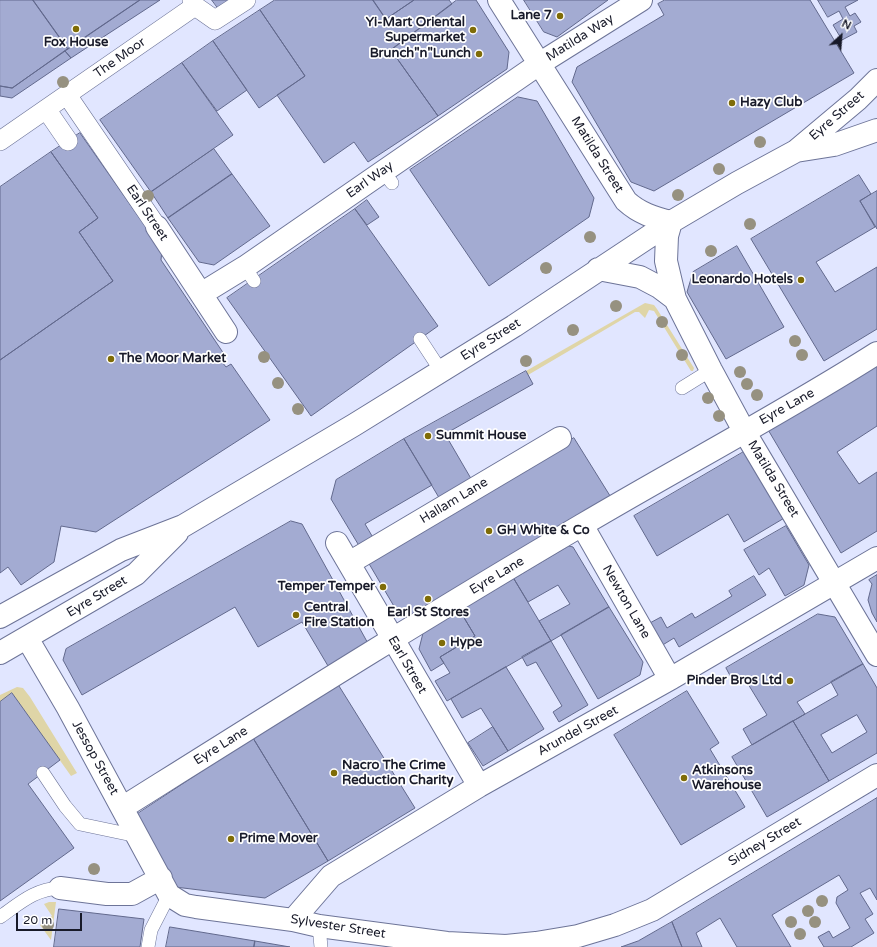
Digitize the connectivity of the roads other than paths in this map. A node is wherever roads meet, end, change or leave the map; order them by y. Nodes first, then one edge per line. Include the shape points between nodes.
1 (246, 0) edge
2 (499, 0) edge
3 (641, 0) edge
4 (193, 3) edge
5 (539, 64) junction
6 (877, 80) edge
7 (67, 95) junction
8 (46, 109) junction
9 (877, 130) edge
10 (0, 141) edge
11 (68, 141) dead end
12 (796, 151) junction
13 (671, 222) junction
14 (157, 227) joint
15 (598, 269) junction
16 (201, 294) junction
17 (675, 299) junction
18 (226, 332) dead end
19 (420, 339) dead end
20 (877, 353) edge
21 (711, 370) junction
22 (441, 371) junction
23 (682, 388) dead end
24 (744, 431) junction
25 (560, 438) dead end
26 (582, 525) junction
27 (183, 526) junction
28 (337, 543) dead end
29 (877, 558) edge
30 (349, 564) junction
31 (835, 584) junction
32 (0, 617) edge
33 (0, 634) edge
34 (27, 638) junction
35 (392, 639) junction
36 (0, 653) edge
37 (877, 655) edge
38 (670, 679) junction
39 (43, 773) dead end
40 (877, 775) edge
41 (479, 786) junction
42 (122, 808) junction
43 (137, 836) junction
44 (165, 887) junction
45 (60, 888) joint
46 (652, 910) joint
47 (0, 917) edge
48 (293, 920) junction
49 (319, 926) junction
50 (506, 946) edge
51 (148, 947) edge
52 (321, 947) edge

1 - 4 street, The Moor via 215,20
2 - 5 street, Matilda Street
3 - 5 street, Matilda Way
4 - 7 street, The Moor
5 - 13 street, Matilda Street via 626,201 639,211
5 - 16 street, Earl Way via 387,177 249,274
6 - 12 street, Eyre Street
7 - 8 street, The Moor
7 - 14 street, Earl Street
8 - 10 street, The Moor
8 - 11 street
9 - 12 street, Eyre Street via 834,145
12 - 13 street, Eyre Street
13 - 15 street, Eyre Street
13 - 17 street, Matilda Street via 666,261
14 - 16 street, Earl Street
15 - 17 street, Matilda Street via 649,281
15 - 22 street, Eyre Street via 514,326
16 - 18 street, Earl Street
17 - 21 street, Matilda Street
19 - 22 lane
20 - 24 street, Eyre Lane
21 - 23 lane
21 - 24 street, Matilda Street
22 - 27 street, Eyre Street
24 - 26 street, Eyre Lane
24 - 31 street, Matilda Street
25 - 30 street, Hallam Lane
26 - 35 street, Eyre Lane
26 - 38 street, Newton Lane
27 - 32 street, Eyre Street via 121,550
27 - 34 street, Eyre Street via 136,574
28 - 30 street, Earl Street
29 - 31 street, Arundel Street
30 - 35 street, Earl Street
31 - 37 street, Matilda Street
31 - 38 street, Arundel Street
33 - 34 street
34 - 36 street, Eyre Street
34 - 42 street, Jessop Street
35 - 41 street, Earl Street
35 - 42 street, Eyre Lane
38 - 41 street, Arundel Street
39 - 43 lane via 80,824
40 - 46 street, Sidney Street
41 - 48 street, Arundel Street via 331,876
42 - 43 street, Jessop Street
43 - 44 street, Jessop Street
44 - 45 street via 146,888 128,895
44 - 48 street, Sylvester Street via 185,905
44 - 51 lane
45 - 47 lane via 43,890
46 - 50 street, Sylvester Street via 578,936
48 - 49 street, Sylvester Street
49 - 50 street, Sylvester Street via 447,943
49 - 52 lane

